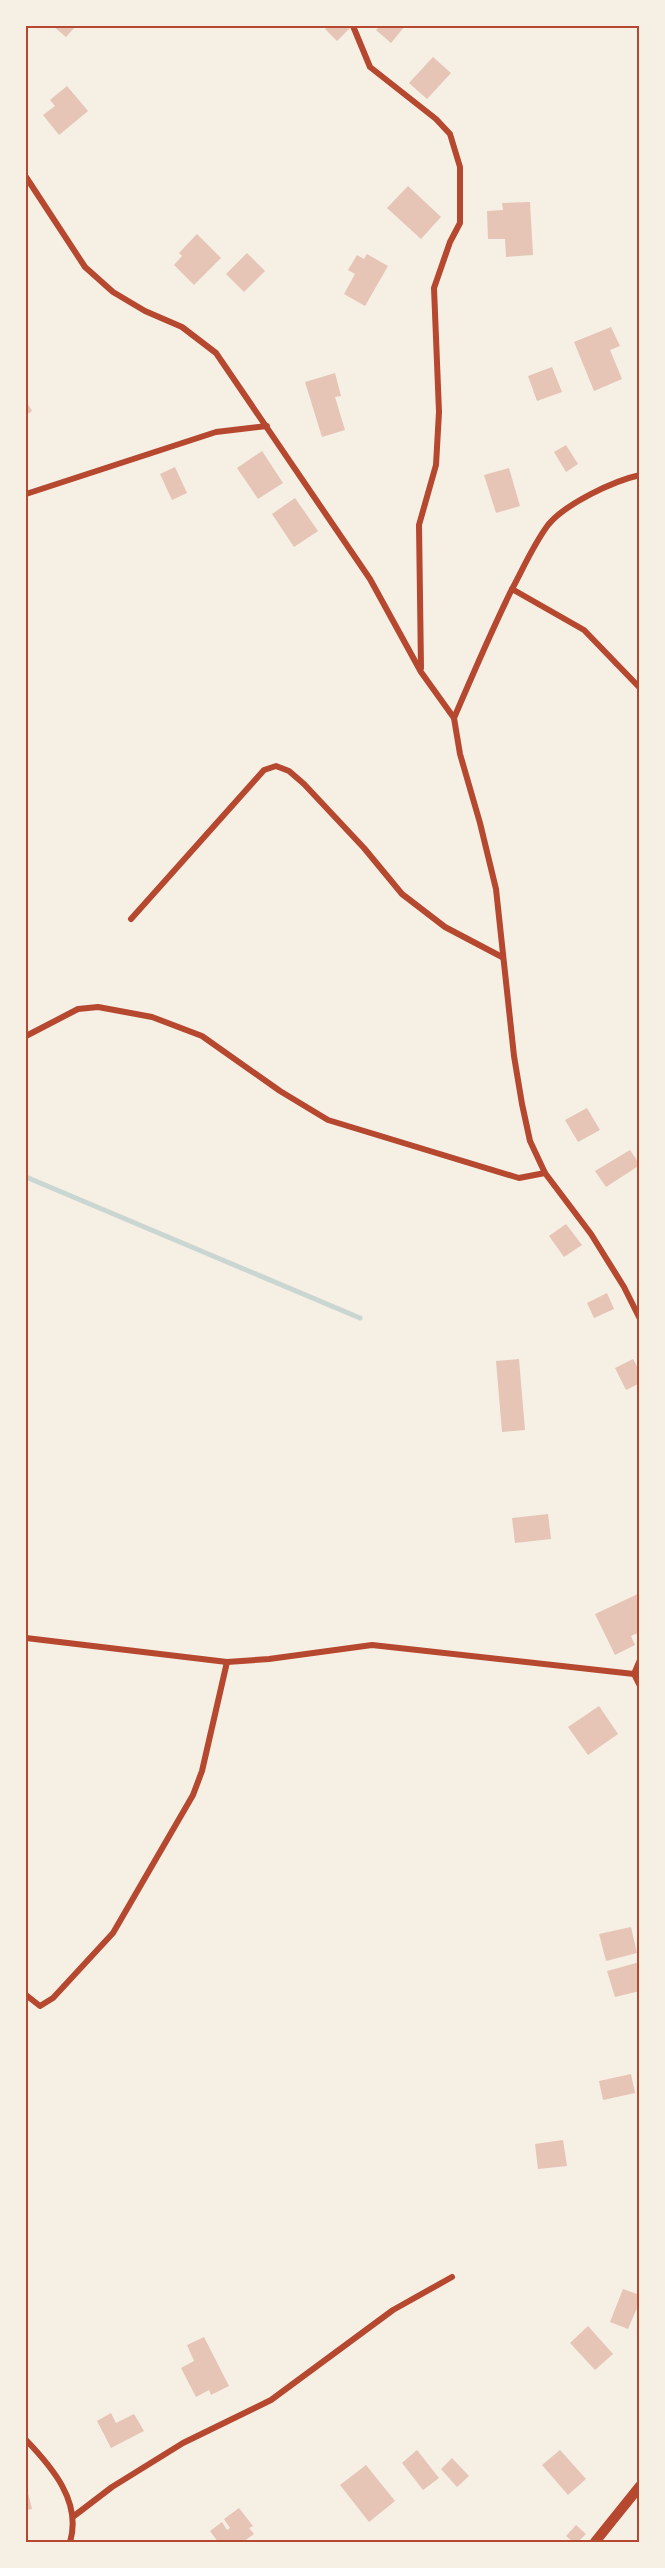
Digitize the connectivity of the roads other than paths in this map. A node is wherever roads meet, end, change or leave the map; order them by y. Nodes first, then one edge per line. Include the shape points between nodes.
1 (353, 26) edge
2 (26, 177) edge
3 (267, 426) junction
4 (639, 475) edge
5 (26, 494) edge
6 (512, 589) junction
7 (422, 672) junction
8 (639, 688) edge
9 (454, 718) junction
10 (131, 920) dead end
11 (502, 957) junction
12 (27, 1033) edge
13 (545, 1173) junction
14 (639, 1319) edge
15 (26, 1638) edge
16 (639, 1660) edge
17 (227, 1662) junction
18 (634, 1674) junction
19 (639, 1686) edge
20 (26, 1995) edge
21 (452, 2277) dead end
22 (26, 2440) edge
23 (639, 2486) edge
24 (74, 2516) junction
25 (70, 2542) edge
26 (595, 2542) edge

1 - 7 street via 370,67 450,134 460,166 460,223 434,288 439,412 436,465 419,525
2 - 3 street via 85,267 113,292 182,327 216,353
3 - 5 street via 216,432
3 - 7 street via 370,579
4 - 6 street via 562,512 548,525
6 - 8 street via 584,630
6 - 9 street
7 - 9 street
9 - 11 street via 496,889
10 - 11 street via 264,770 276,766 304,784 402,894 445,927
11 - 13 street via 522,1104 530,1141
12 - 13 street via 78,1009 98,1007 152,1017 202,1036 328,1120 519,1178
13 - 14 street via 591,1234
15 - 17 street
16 - 18 street
17 - 18 street via 372,1645
17 - 20 street via 193,1795 112,1933 54,1998 40,2006
18 - 19 street
21 - 24 street via 393,2310 271,2400 183,2443
22 - 24 street via 46,2461
23 - 26 street
24 - 25 street

